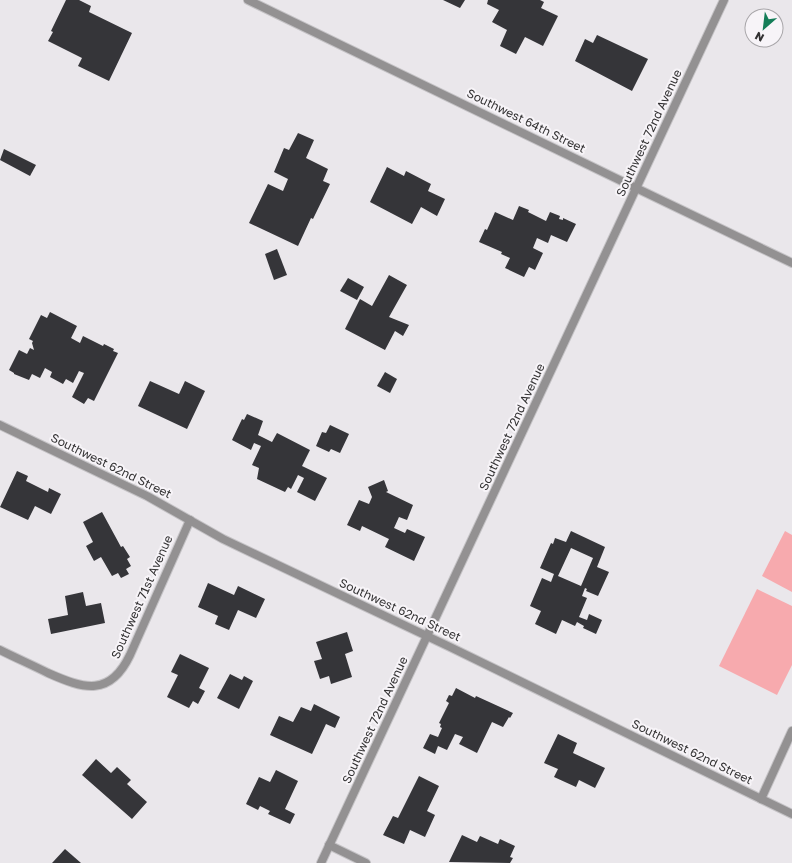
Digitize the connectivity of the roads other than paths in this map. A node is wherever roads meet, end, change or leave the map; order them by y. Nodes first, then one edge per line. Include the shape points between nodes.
1 (248, 0) edge
2 (724, 0) edge
3 (636, 188) junction
4 (792, 263) edge
5 (0, 425) edge
6 (190, 520) junction
7 (428, 637) junction
8 (0, 650) edge
9 (792, 731) edge
10 (761, 800) junction
11 (792, 814) edge
12 (329, 845) junction
13 (321, 863) edge
14 (366, 863) edge

1 - 3 street, Southwest 64th Street
2 - 3 street, Southwest 72nd Avenue
3 - 4 street, Southwest 64th Street
3 - 7 street, Southwest 72nd Avenue
5 - 6 street, Southwest 62nd Street via 147,496
6 - 7 street, Southwest 62nd Street via 223,539
6 - 8 street, Southwest 71st Avenue via 130,655 122,670 112,680 96,686 77,685
7 - 10 street, Southwest 62nd Street
7 - 12 street, Southwest 72nd Avenue
9 - 10 street
10 - 11 street, Southwest 62nd Street
12 - 13 street, Southwest 72nd Avenue
12 - 14 street

